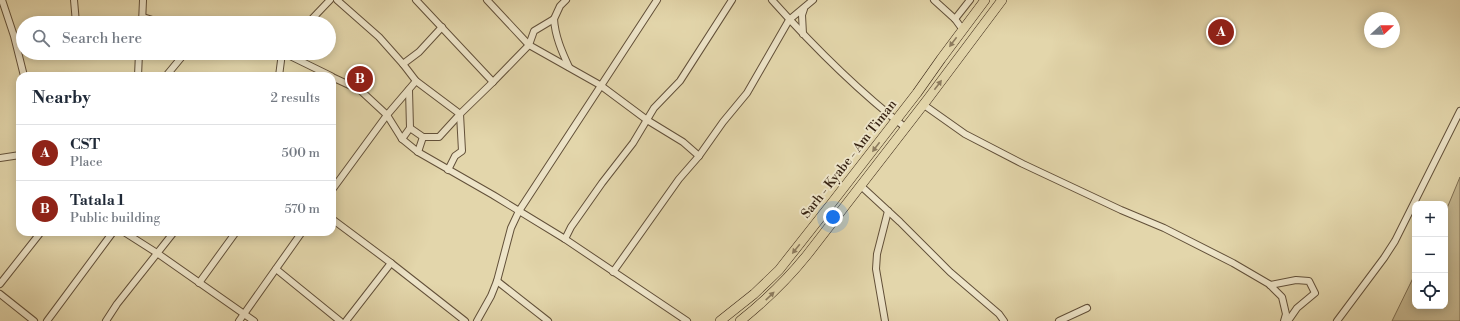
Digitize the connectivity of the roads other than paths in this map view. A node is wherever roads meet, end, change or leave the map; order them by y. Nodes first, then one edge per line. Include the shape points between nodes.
1 (2, 0) edge
2 (74, 0) edge
3 (143, 0) edge
4 (330, 0) edge
5 (337, 0) edge
6 (416, 0) edge
7 (487, 0) edge
8 (566, 0) edge
9 (657, 0) edge
10 (732, 0) edge
11 (772, 0) edge
12 (813, 0) edge
13 (934, 0) edge
14 (970, 0) edge
15 (985, 0) edge
16 (1002, 0) edge
17 (560, 3) edge
18 (805, 7) junction
19 (75, 16) edge
20 (142, 16) edge
21 (315, 16) edge
22 (554, 19) junction
23 (955, 19) junction
24 (789, 20) junction
25 (442, 27) junction
26 (963, 30) junction
27 (16, 33) edge
28 (803, 34) junction
29 (529, 45) junction
30 (22, 60) edge
31 (139, 60) edge
32 (179, 60) edge
33 (282, 60) edge
34 (298, 60) edge
35 (403, 64) junction
36 (569, 68) junction
37 (24, 72) edge
38 (138, 72) edge
39 (169, 72) edge
40 (280, 72) edge
41 (323, 72) edge
42 (336, 78) edge
43 (416, 81) junction
44 (494, 82) junction
45 (600, 85) junction
46 (409, 90) junction
47 (924, 105) junction
48 (1460, 110) edge
49 (460, 114) junction
50 (387, 115) junction
51 (647, 120) junction
52 (896, 120) junction
53 (410, 128) junction
54 (906, 128) junction
55 (423, 137) junction
56 (402, 139) junction
57 (418, 152) junction
58 (16, 156) edge
59 (699, 156) junction
60 (0, 158) edge
61 (448, 170) junction
62 (336, 185) edge
63 (861, 186) junction
64 (518, 211) junction
65 (888, 211) junction
66 (336, 222) edge
67 (38, 236) edge
68 (110, 236) edge
69 (130, 236) edge
70 (171, 236) edge
71 (233, 236) edge
72 (299, 236) edge
73 (564, 239) junction
74 (158, 254) junction
75 (391, 263) junction
76 (276, 269) junction
77 (613, 272) junction
78 (497, 281) junction
79 (199, 283) junction
80 (0, 284) edge
81 (1270, 285) junction
82 (0, 294) edge
83 (1087, 308) dead end
84 (245, 314) junction
85 (999, 314) junction
86 (34, 321) edge
87 (47, 321) edge
88 (106, 321) edge
89 (239, 321) edge
90 (254, 321) edge
91 (340, 321) edge
92 (346, 321) edge
93 (465, 321) edge
94 (477, 321) edge
95 (548, 321) edge
96 (687, 321) edge
97 (720, 321) edge
98 (740, 321) edge
99 (885, 321) edge
100 (1004, 321) edge
101 (1010, 321) edge
102 (1059, 321) edge
103 (1284, 321) edge
104 (1288, 321) edge
105 (1337, 321) edge

1 - 27 street
2 - 19 street
3 - 20 street
4 - 21 street
5 - 35 street via 379,37
6 - 25 street
7 - 29 street
8 - 17 street
9 - 45 street
10 - 51 street via 680,81 660,100
11 - 24 street
12 - 18 street
13 - 23 street
14 - 23 street
15 - 26 highway, Sarh - Kyabe - Am Timan
47 -> 16 highway, Sarh - Kyabe - Am Timan
17 - 22 street
18 - 24 street
18 - 28 street via 802,15
22 - 29 street via 534,31
22 - 36 street via 560,47
23 - 26 street
24 - 28 street
24 - 59 street via 747,93
25 - 35 street via 419,52
25 - 44 street
26 -> 52 highway, Sarh - Kyabe - Am Timan
28 - 52 street via 864,94
29 - 36 street
29 - 44 street
30 - 37 street
31 - 38 street
32 - 39 street
33 - 40 street
34 - 41 street
35 - 43 street
36 - 45 street
42 - 50 street via 360,90
43 - 46 street
43 - 49 street
44 - 49 street
45 - 51 street
45 - 64 street
46 - 50 street
46 - 53 street
47 - 54 highway, Sarh - Kyabe - Am Timan
47 - 81 street via 965,134 1023,164 1164,228
48 - 105 street via 1395,241
49 - 55 street via 439,137
49 - 61 street via 462,151 455,156
50 - 56 street
50 - 62 street
51 - 59 street via 683,142
51 - 73 street
52 - 54 street
52 -> 97 highway, Sarh - Kyabe - Am Timan via 779,270
53 - 55 street
53 - 56 street
54 - 63 highway, Sarh - Kyabe - Am Timan
55 - 57 street
56 - 57 street
57 - 61 street
58 - 60 street
59 - 77 street
61 - 64 street
63 - 65 street
98 -> 63 highway, Sarh - Kyabe - Am Timan via 788,278
64 - 73 street
64 - 78 street
65 - 85 street via 950,272
65 - 99 street via 877,254 876,269
66 - 75 street
67 - 80 street
68 - 87 street
69 - 74 street
70 - 74 street
71 - 79 street
72 - 76 street
73 - 77 street
74 - 79 street
74 - 88 street
75 - 92 street
75 - 93 street
76 - 84 street
76 - 91 street
77 - 96 street
78 - 94 street
78 - 95 street
79 - 84 street
81 - 103 street via 1282,297 1286,314
81 - 104 street via 1309,281 1315,293 1297,308
82 - 86 street
83 - 102 street
84 - 89 street
84 - 90 street
85 - 100 street
85 - 101 street

